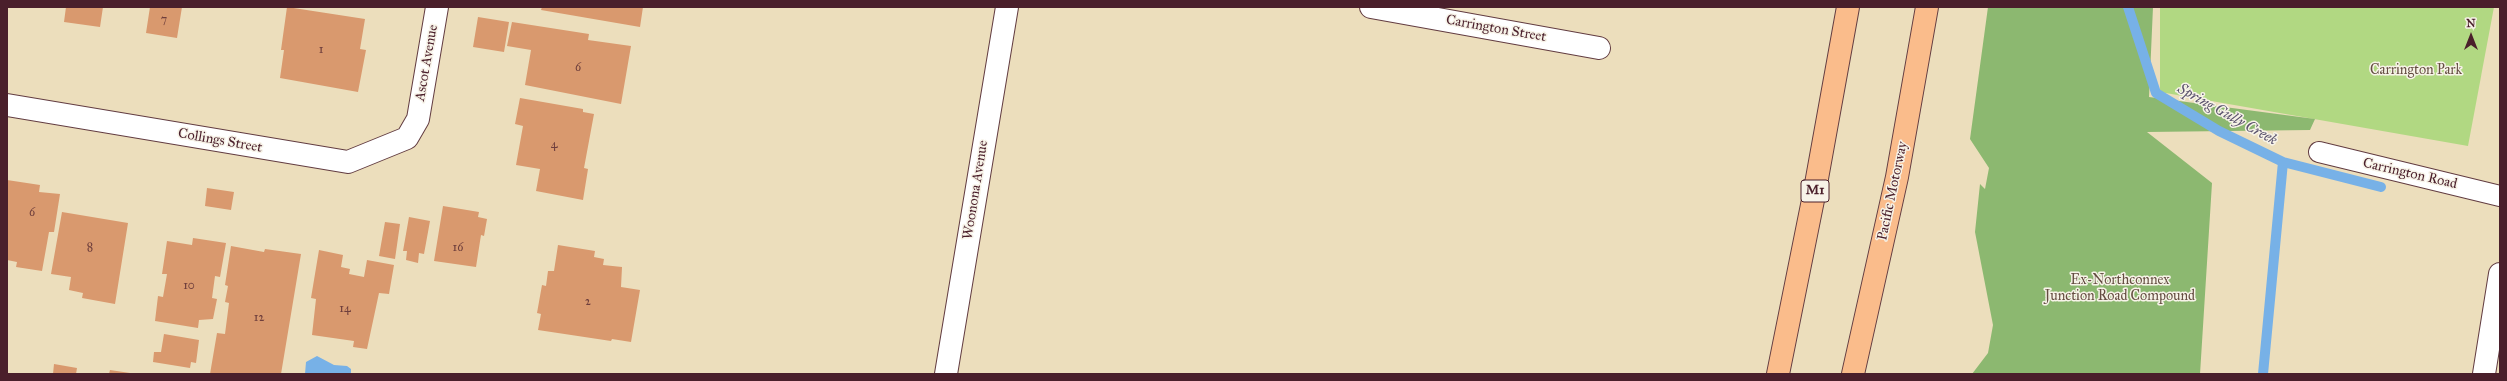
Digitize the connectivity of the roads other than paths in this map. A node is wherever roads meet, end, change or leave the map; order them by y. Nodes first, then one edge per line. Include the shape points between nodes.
1 (437, 7) edge
2 (1007, 7) edge
3 (1370, 7) edge
4 (1848, 7) edge
5 (1927, 7) edge
6 (1599, 48) dead end
7 (7, 105) edge
8 (418, 119) joint
9 (2319, 152) dead end
10 (2500, 196) edge
11 (2500, 274) edge
12 (946, 374) edge
13 (1778, 374) edge
14 (1853, 374) edge
15 (2484, 374) edge

1 - 8 street, Ascot Avenue
2 - 12 street, Woonona Avenue
3 - 6 street, Carrington Street
4 - 13 highway, M1
5 - 14 highway, Pacific Motorway via 1896,177
7 - 8 street, Collings Street via 348,162 407,138
9 - 10 lane, Carrington Road
11 - 15 street

